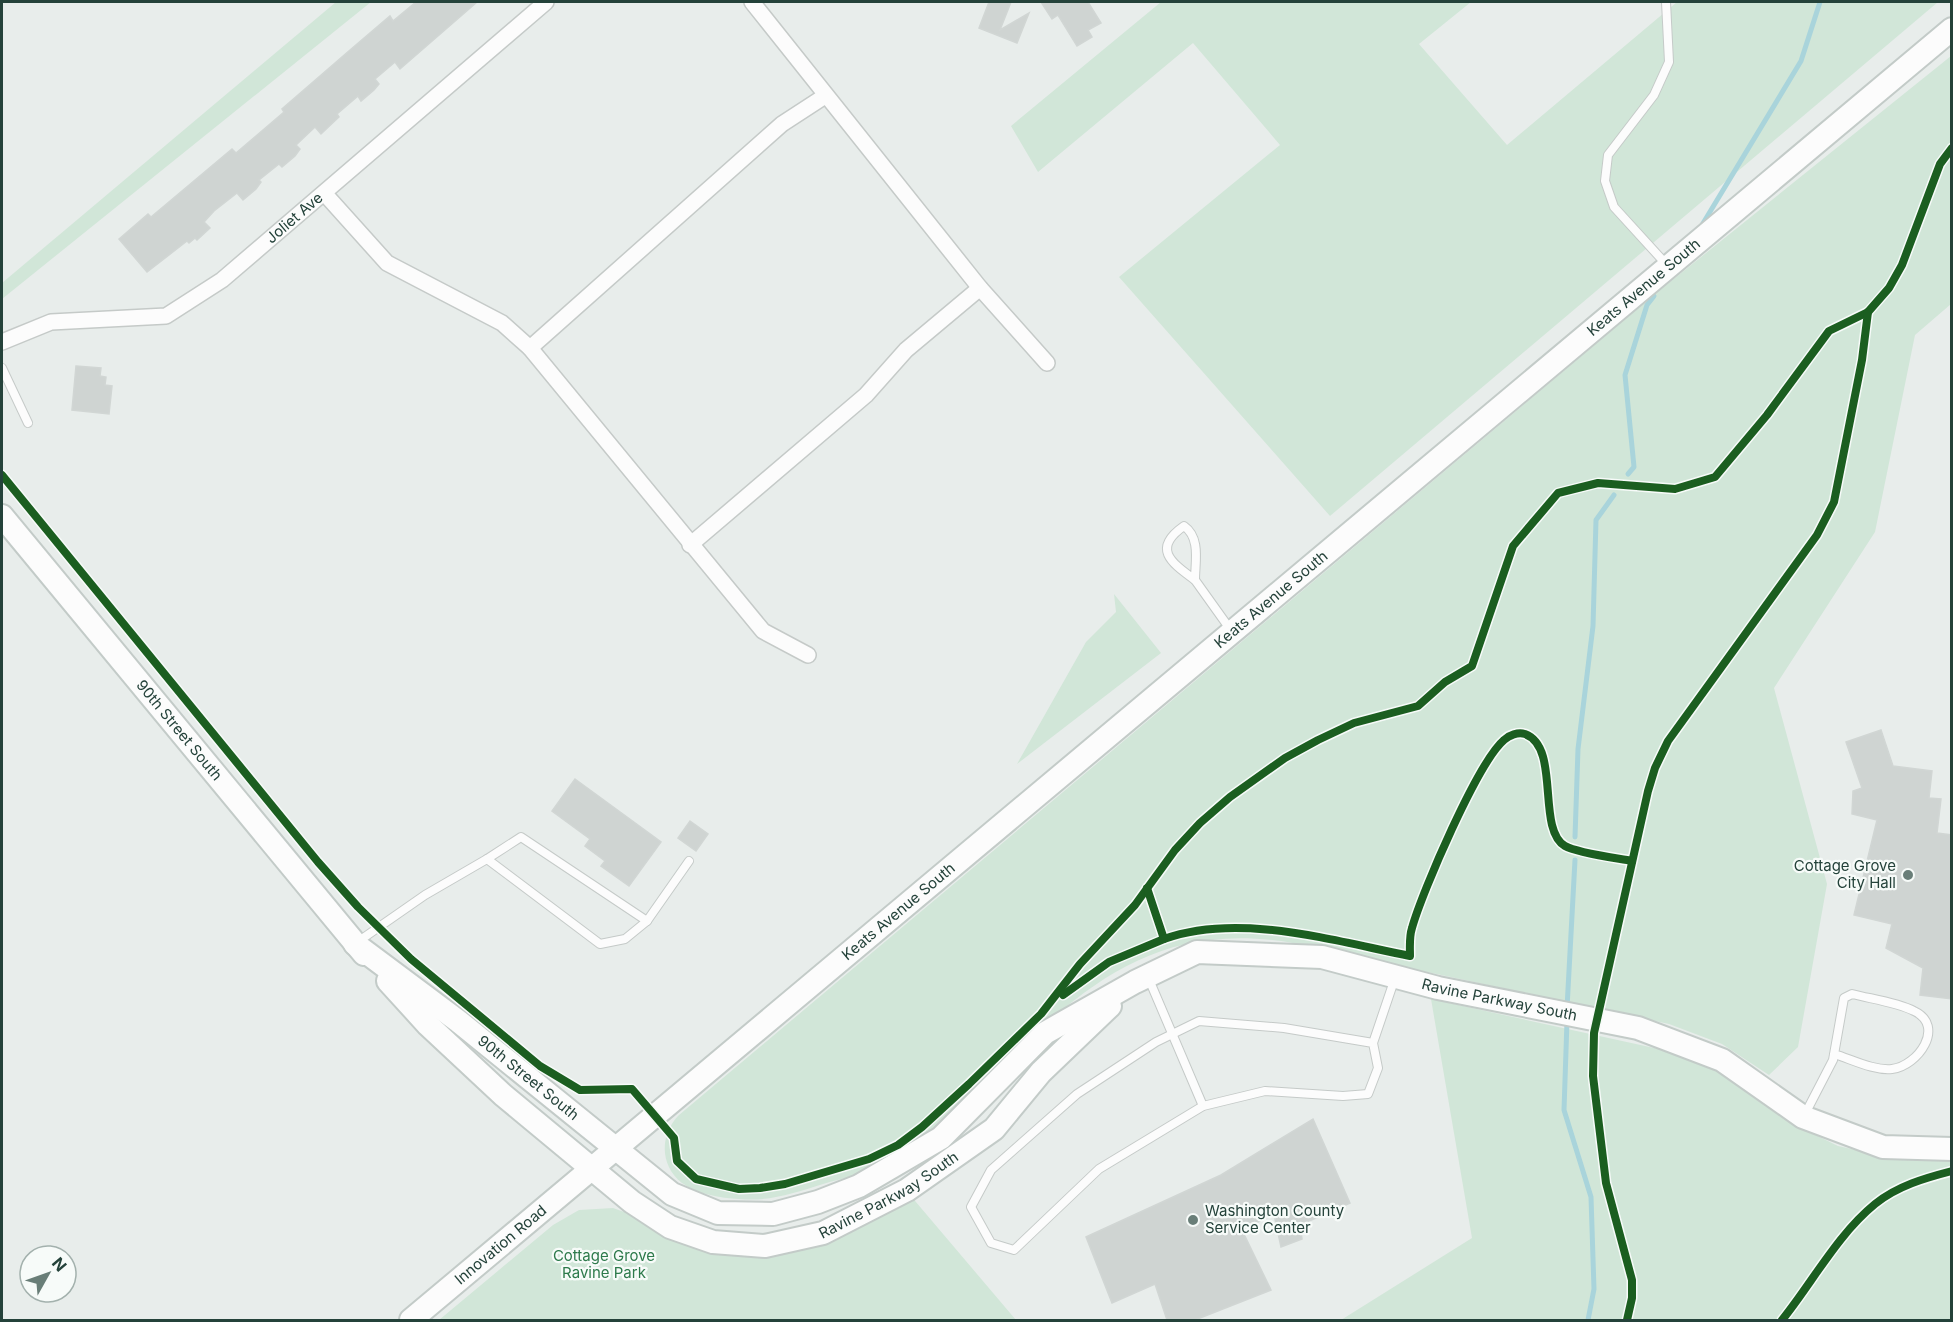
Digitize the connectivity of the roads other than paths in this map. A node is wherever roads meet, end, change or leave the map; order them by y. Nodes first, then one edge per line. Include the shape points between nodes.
1 (546, 2) edge
2 (752, 2) edge
3 (1666, 2) edge
4 (1952, 29) edge
5 (825, 96) junction
6 (325, 194) junction
7 (1669, 268) junction
8 (980, 288) junction
9 (2, 342) edge
10 (530, 348) junction
11 (1047, 363) dead end
12 (2, 368) edge
13 (28, 423) dead end
14 (2, 516) edge
15 (690, 545) junction
16 (1195, 580) junction
17 (1232, 633) junction
18 (808, 655) dead end
19 (487, 859) junction
20 (689, 861) dead end
21 (648, 921) junction
22 (355, 944) junction
23 (1396, 977) junction
24 (1142, 979) junction
25 (1171, 1035) junction
26 (1373, 1043) junction
27 (1834, 1054) junction
28 (1203, 1106) junction
29 (1803, 1117) junction
30 (615, 1149) junction
31 (1952, 1149) edge
32 (590, 1169) junction
33 (411, 1320) edge

1 - 6 street, Joliet Ave
2 - 5 street
3 - 7 lane via 1669,62 1654,95 1608,155 1605,181 1614,207
4 - 7 street, Keats Avenue South
5 - 8 street
5 - 10 street via 782,124
6 - 9 street, Joliet Ave via 222,280 166,316 51,322
6 - 10 street via 387,262 502,323
7 - 17 street, Keats Avenue South
8 - 11 street
8 - 15 street via 906,350 866,395
10 - 15 street
12 - 13 lane
14 - 22 street, 90th Street South
15 - 18 street via 763,631
16 - 16 lane via 1173,564 1166,553 1173,534 1184,526 1195,540
16 - 17 lane
17 - 30 street, Keats Avenue South
19 - 21 lane via 522,837
19 - 21 lane via 600,944 626,939
19 - 22 lane via 425,895
20 - 21 lane
22 - 30 street, 90th Street South via 458,1021
22 - 32 street, 90th Street South via 428,1025
23 - 24 street, Ravine Parkway South via 1322,957 1197,952
23 - 26 lane
23 - 29 street, Ravine Parkway South via 1638,1028 1722,1060
24 - 25 lane
24 - 30 street, Ravine Parkway South via 1045,1033 941,1138 859,1186 819,1202 773,1214 718,1213 672,1194
24 - 32 street, Ravine Parkway South via 1041,1072 994,1129 907,1190 823,1233 765,1246 713,1242 670,1227
25 - 26 lane via 1199,1021 1284,1028
25 - 28 lane
25 - 28 lane via 1077,1094 991,1170 971,1207 991,1243 1014,1250 1099,1170
26 - 28 lane via 1378,1068 1368,1094 1265,1091
27 - 27 lane via 1841,1007 1844,998 1852,994 1915,1011 1927,1023 1929,1037 1920,1053 1905,1065 1891,1069
27 - 29 lane
29 - 31 street, Ravine Parkway South via 1883,1147
30 - 32 street, Keats Avenue South
32 - 33 street, Innovation Road

